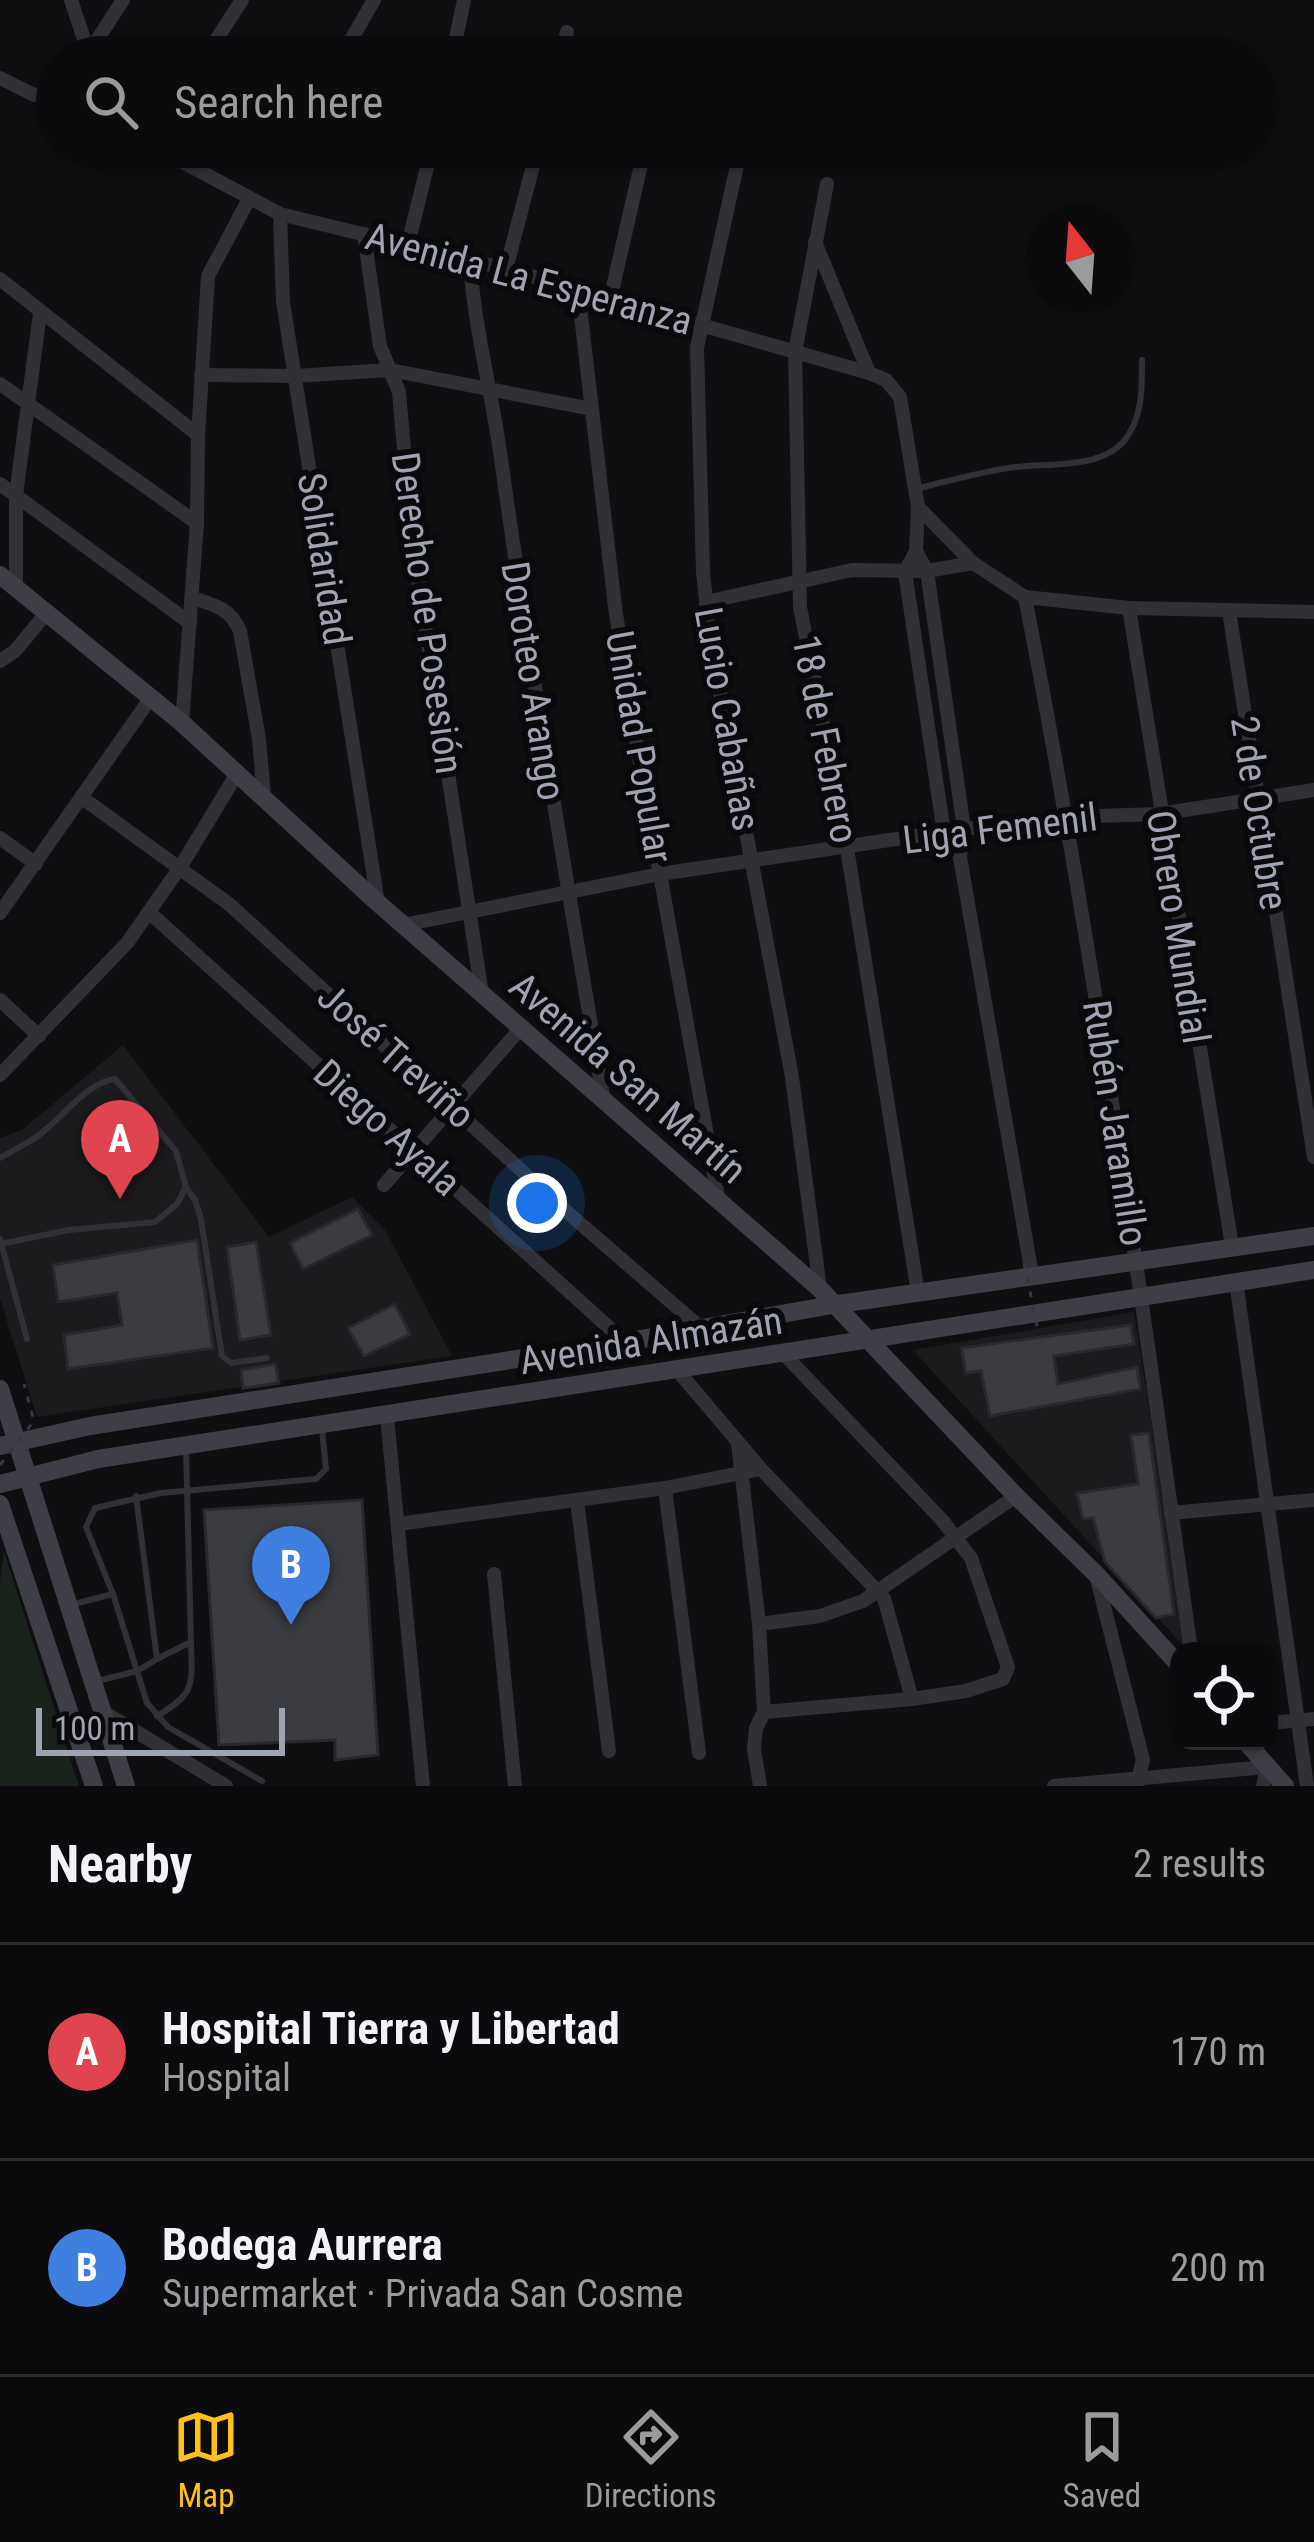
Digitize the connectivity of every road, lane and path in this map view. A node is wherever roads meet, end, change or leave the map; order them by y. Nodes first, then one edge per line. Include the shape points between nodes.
1 (71, 0) edge
2 (123, 0) edge
3 (242, 0) edge
4 (374, 0) edge
5 (464, 0) edge
6 (567, 32) dead end
7 (82, 36) edge
8 (100, 36) edge
9 (219, 36) edge
10 (353, 36) edge
11 (456, 36) edge
12 (566, 36) edge
13 (1, 83) edge
14 (36, 95) edge
15 (198, 168) edge
16 (427, 168) edge
17 (532, 168) edge
18 (640, 168) edge
19 (736, 168) edge
20 (827, 184) dead end
21 (249, 199) junction
22 (280, 214) junction
23 (364, 234) junction
24 (815, 242) junction
25 (408, 244) junction
26 (470, 260) junction
27 (506, 269) junction
28 (0, 280) edge
29 (578, 290) junction
30 (610, 300) junction
31 (40, 313) junction
32 (701, 325) junction
33 (796, 352) junction
34 (1142, 360) dead end
35 (390, 370) junction
36 (869, 373) junction
37 (201, 375) junction
38 (295, 376) junction
39 (0, 384) edge
40 (490, 388) junction
41 (27, 401) junction
42 (592, 409) junction
43 (198, 435) junction
44 (0, 484) edge
45 (916, 490) junction
46 (16, 495) junction
47 (918, 507) junction
48 (197, 523) junction
49 (916, 550) junction
50 (973, 563) junction
51 (927, 571) junction
52 (905, 572) junction
53 (8, 580) edge
54 (798, 582) junction
55 (1025, 597) junction
56 (192, 598) junction
57 (706, 602) junction
58 (1129, 608) junction
59 (48, 611) junction
60 (1229, 611) junction
61 (1314, 612) edge
62 (190, 623) junction
63 (0, 661) edge
64 (150, 699) junction
65 (182, 723) junction
66 (238, 772) junction
67 (1314, 790) edge
68 (81, 797) junction
69 (264, 797) junction
70 (1256, 798) junction
71 (1159, 814) junction
72 (1065, 817) junction
73 (964, 829) junction
74 (944, 832) junction
75 (0, 838) edge
76 (847, 848) junction
77 (960, 857) junction
78 (36, 864) junction
79 (751, 864) junction
80 (182, 866) junction
81 (660, 874) junction
82 (566, 891) junction
83 (378, 903) junction
84 (471, 910) junction
85 (0, 913) edge
86 (150, 913) junction
87 (404, 925) junction
88 (482, 994) junction
89 (0, 1000) edge
90 (521, 1028) junction
91 (39, 1036) junction
92 (0, 1075) edge
93 (604, 1102) junction
94 (452, 1108) junction
95 (412, 1152) junction
96 (1314, 1156) edge
97 (0, 1158) edge
98 (384, 1185) dead end
99 (186, 1187) junction
100 (719, 1202) junction
101 (1314, 1236) edge
102 (0, 1242) edge
103 (1232, 1246) junction
104 (1138, 1259) junction
105 (1028, 1269) junction
106 (1314, 1270) edge
107 (1236, 1281) junction
108 (918, 1293) junction
109 (1143, 1296) junction
110 (826, 1297) junction
111 (1037, 1326) dead end
112 (701, 1328) junction
113 (27, 1339) dead end
114 (866, 1339) junction
115 (625, 1342) junction
116 (783, 1353) junction
117 (267, 1358) dead end
118 (678, 1371) junction
119 (24, 1384) dead end
120 (0, 1389) edge
121 (387, 1417) junction
122 (322, 1425) junction
123 (8, 1443) edge
124 (738, 1443) junction
125 (186, 1445) junction
126 (0, 1465) edge
127 (761, 1469) junction
128 (740, 1474) junction
129 (27, 1475) junction
130 (0, 1484) edge
131 (665, 1488) junction
132 (186, 1490) junction
133 (136, 1496) junction
134 (1016, 1496) junction
135 (1314, 1500) edge
136 (577, 1501) junction
137 (0, 1504) edge
138 (1265, 1505) junction
139 (1172, 1513) junction
140 (398, 1525) junction
141 (956, 1538) junction
142 (494, 1574) dead end
143 (1096, 1574) junction
144 (877, 1588) junction
145 (113, 1594) junction
146 (68, 1606) junction
147 (759, 1624) junction
148 (191, 1642) junction
149 (1190, 1642) edge
150 (1170, 1656) edge
151 (157, 1659) junction
152 (137, 1671) junction
153 (91, 1683) junction
154 (913, 1699) junction
155 (100, 1710) junction
156 (764, 1712) junction
157 (157, 1716) junction
158 (1314, 1719) edge
159 (1297, 1720) junction
160 (1278, 1723) edge
161 (609, 1751) dead end
162 (699, 1753) dead end
163 (1265, 1776) edge
164 (1138, 1780) edge
165 (262, 1781) dead end
166 (94, 1786) edge
167 (126, 1786) edge
168 (226, 1786) edge
169 (423, 1786) edge
170 (515, 1786) edge
171 (760, 1786) edge
172 (1054, 1786) edge
173 (1286, 1786) edge
174 (1306, 1786) edge

1 - 7 street
2 - 8 street
3 - 9 street
4 - 10 street
5 - 11 street
6 - 12 street
13 - 14 street
15 - 21 street, Avenida La Esperanza
16 - 25 street
17 - 27 street
18 - 30 street
19 - 32 street, Lucio Cabañas
20 - 24 street, 18 de Febrero
21 - 22 street, Avenida La Esperanza
21 - 37 street via 208,276
22 - 23 street, Avenida La Esperanza
22 - 38 street, Solidaridad
23 - 25 street, Avenida La Esperanza
23 - 35 street, Derecho de Posesión
24 - 33 street, 18 de Febrero
24 - 36 street
25 - 26 street, Avenida La Esperanza
26 - 27 street, Avenida La Esperanza
26 - 40 street, Doroteo Arango
27 - 29 street, Avenida La Esperanza
28 - 31 street
29 - 30 street, Avenida La Esperanza
29 - 42 street, Unidad Popular
30 - 32 street, Avenida La Esperanza
31 - 41 street
31 - 43 street
32 - 33 street, Avenida La Esperanza
32 - 57 street, Lucio Cabañas
33 - 36 street, Avenida La Esperanza
33 - 54 street, 18 de Febrero
34 - 45 lane via 1139,412 1113,451
35 - 38 street
35 - 40 street
35 - 84 street, Derecho de Posesión
36 - 45 street, Avenida La Esperanza via 899,397
37 - 38 street
37 - 43 street
38 - 83 street, Solidaridad
39 - 41 street
40 - 42 street
40 - 82 street, Doroteo Arango
41 - 46 street
41 - 48 street
42 - 81 street, Unidad Popular
43 - 48 street
44 - 46 street
45 - 47 street
46 - 53 street
46 - 62 street
47 - 49 street
47 - 50 street
48 - 56 street
49 - 51 street
49 - 52 street
50 - 51 street
50 - 55 street
51 - 52 street
51 - 73 street
52 - 54 street via 852,570
52 - 74 street
53 - 59 main road, Avenida San Martín
54 - 57 street
54 - 76 street, 18 de Febrero
55 - 58 street
55 - 72 street, Rubén Jaramillo
56 - 62 street
56 - 69 street via 222,607 240,631
57 - 79 street, Lucio Cabañas
58 - 60 street
58 - 71 street, Obrero Mundial
59 - 63 street
59 - 64 main road, Avenida San Martín
60 - 61 street
60 - 70 street, 2 de Octubre
62 - 65 street
64 - 65 main road, Avenida San Martín
64 - 68 street
65 - 66 main road, Avenida San Martín
66 - 69 main road, Avenida San Martín
66 - 80 street
67 - 70 street, Liga Femenil
68 - 78 street
68 - 80 street, José Treviño
69 - 83 main road, Avenida San Martín
70 - 71 street, Liga Femenil
70 - 96 street, 2 de Octubre
71 - 72 street, Liga Femenil
71 - 103 street, Obrero Mundial
72 - 73 street, Liga Femenil
72 - 104 street, Rubén Jaramillo
73 - 74 street, Liga Femenil
73 - 77 street
74 - 76 street, Liga Femenil
74 - 77 street
75 - 78 street
76 - 79 street, Liga Femenil
76 - 108 street, 18 de Febrero
77 - 105 street
78 - 85 street
79 - 81 street, Liga Femenil
79 - 110 street, Lucio Cabañas
80 - 86 street
80 - 94 street, José Treviño
81 - 82 street, Liga Femenil
81 - 100 street, Unidad Popular
82 - 84 street, Liga Femenil
82 - 93 street, Doroteo Arango
83 - 87 main road, Avenida San Martín
84 - 87 street, Liga Femenil
84 - 88 street, Derecho de Posesión
86 - 91 street
86 - 95 street, Diego Ayala
87 - 88 main road, Avenida San Martín
88 - 90 main road, Avenida San Martín
89 - 91 street
90 - 93 main road, Avenida San Martín
90 - 94 street
91 - 92 street
93 - 100 main road, Avenida San Martín
94 - 95 street
94 - 112 street, José Treviño
95 - 98 street
95 - 115 street, Diego Ayala
97 - 99 lane via 115,1079 176,1151
99 - 102 lane via 155,1222
99 - 117 lane via 201,1219 222,1356 231,1363
100 - 110 main road, Avenida San Martín
101 - 103 main road, Avenida Almazán
102 - 113 lane
103 - 104 main road, Avenida Almazán
104 - 105 main road, Avenida Almazán
104 - 109 street, Rubén Jaramillo
105 - 108 main road, Avenida Almazán
105 - 111 path, bridge
106 - 107 main road, Avenida Almazán
107 - 109 main road, Avenida Almazán
107 - 138 street
108 - 110 main road, Avenida Almazán
109 - 114 main road, Avenida Almazán
109 - 139 street, Rubén Jaramillo
110 - 112 main road, Avenida Almazán
110 - 114 main road, Avenida San Martín
112 - 115 main road, Avenida Almazán
114 - 116 main road, Avenida Almazán
114 - 134 main road, Avenida San Martín
115 - 123 main road, Avenida Almazán
116 - 118 main road, Avenida Almazán
116 - 141 street
118 - 121 main road, Avenida Almazán
118 - 124 street
119 - 126 path, bridge via 34,1421
120 - 123 main road
121 - 122 main road, Avenida Almazán
121 - 140 street
122 - 125 main road, Avenida Almazán
122 - 132 lane via 326,1469 316,1479
123 - 129 main road
124 - 127 street
124 - 128 street
125 - 129 main road, Avenida Almazán
125 - 132 lane
127 - 128 street
127 - 144 street
128 - 131 street
128 - 147 street
129 - 130 main road, Avenida Almazán
129 - 146 main road
131 - 136 street
131 - 162 street
132 - 133 lane
132 - 148 lane
133 - 145 lane via 88,1514 88,1538
133 - 151 lane
134 - 141 street
134 - 143 main road, Avenida San Martín
135 - 138 street
136 - 140 street
136 - 161 street
137 - 166 main road
138 - 139 street
138 - 159 street
139 - 149 street, Rubén Jaramillo
140 - 169 street
141 - 144 street
141 - 154 street via 1008,1656 1006,1676
142 - 170 street
143 - 150 main road, Avenida San Martín
143 - 164 street via 1143,1760
144 - 147 street via 820,1616
144 - 154 street via 893,1617
145 - 146 lane
145 - 152 lane
146 - 153 main road
147 - 156 street
148 - 151 lane
148 - 157 lane via 183,1701
151 - 152 lane
152 - 153 lane
152 - 157 lane
153 - 155 main road
154 - 156 street
155 - 167 main road
155 - 168 street
156 - 171 street via 754,1749
157 - 165 lane
158 - 159 street
159 - 160 street
159 - 174 street
163 - 164 street
163 - 173 main road
164 - 172 street

